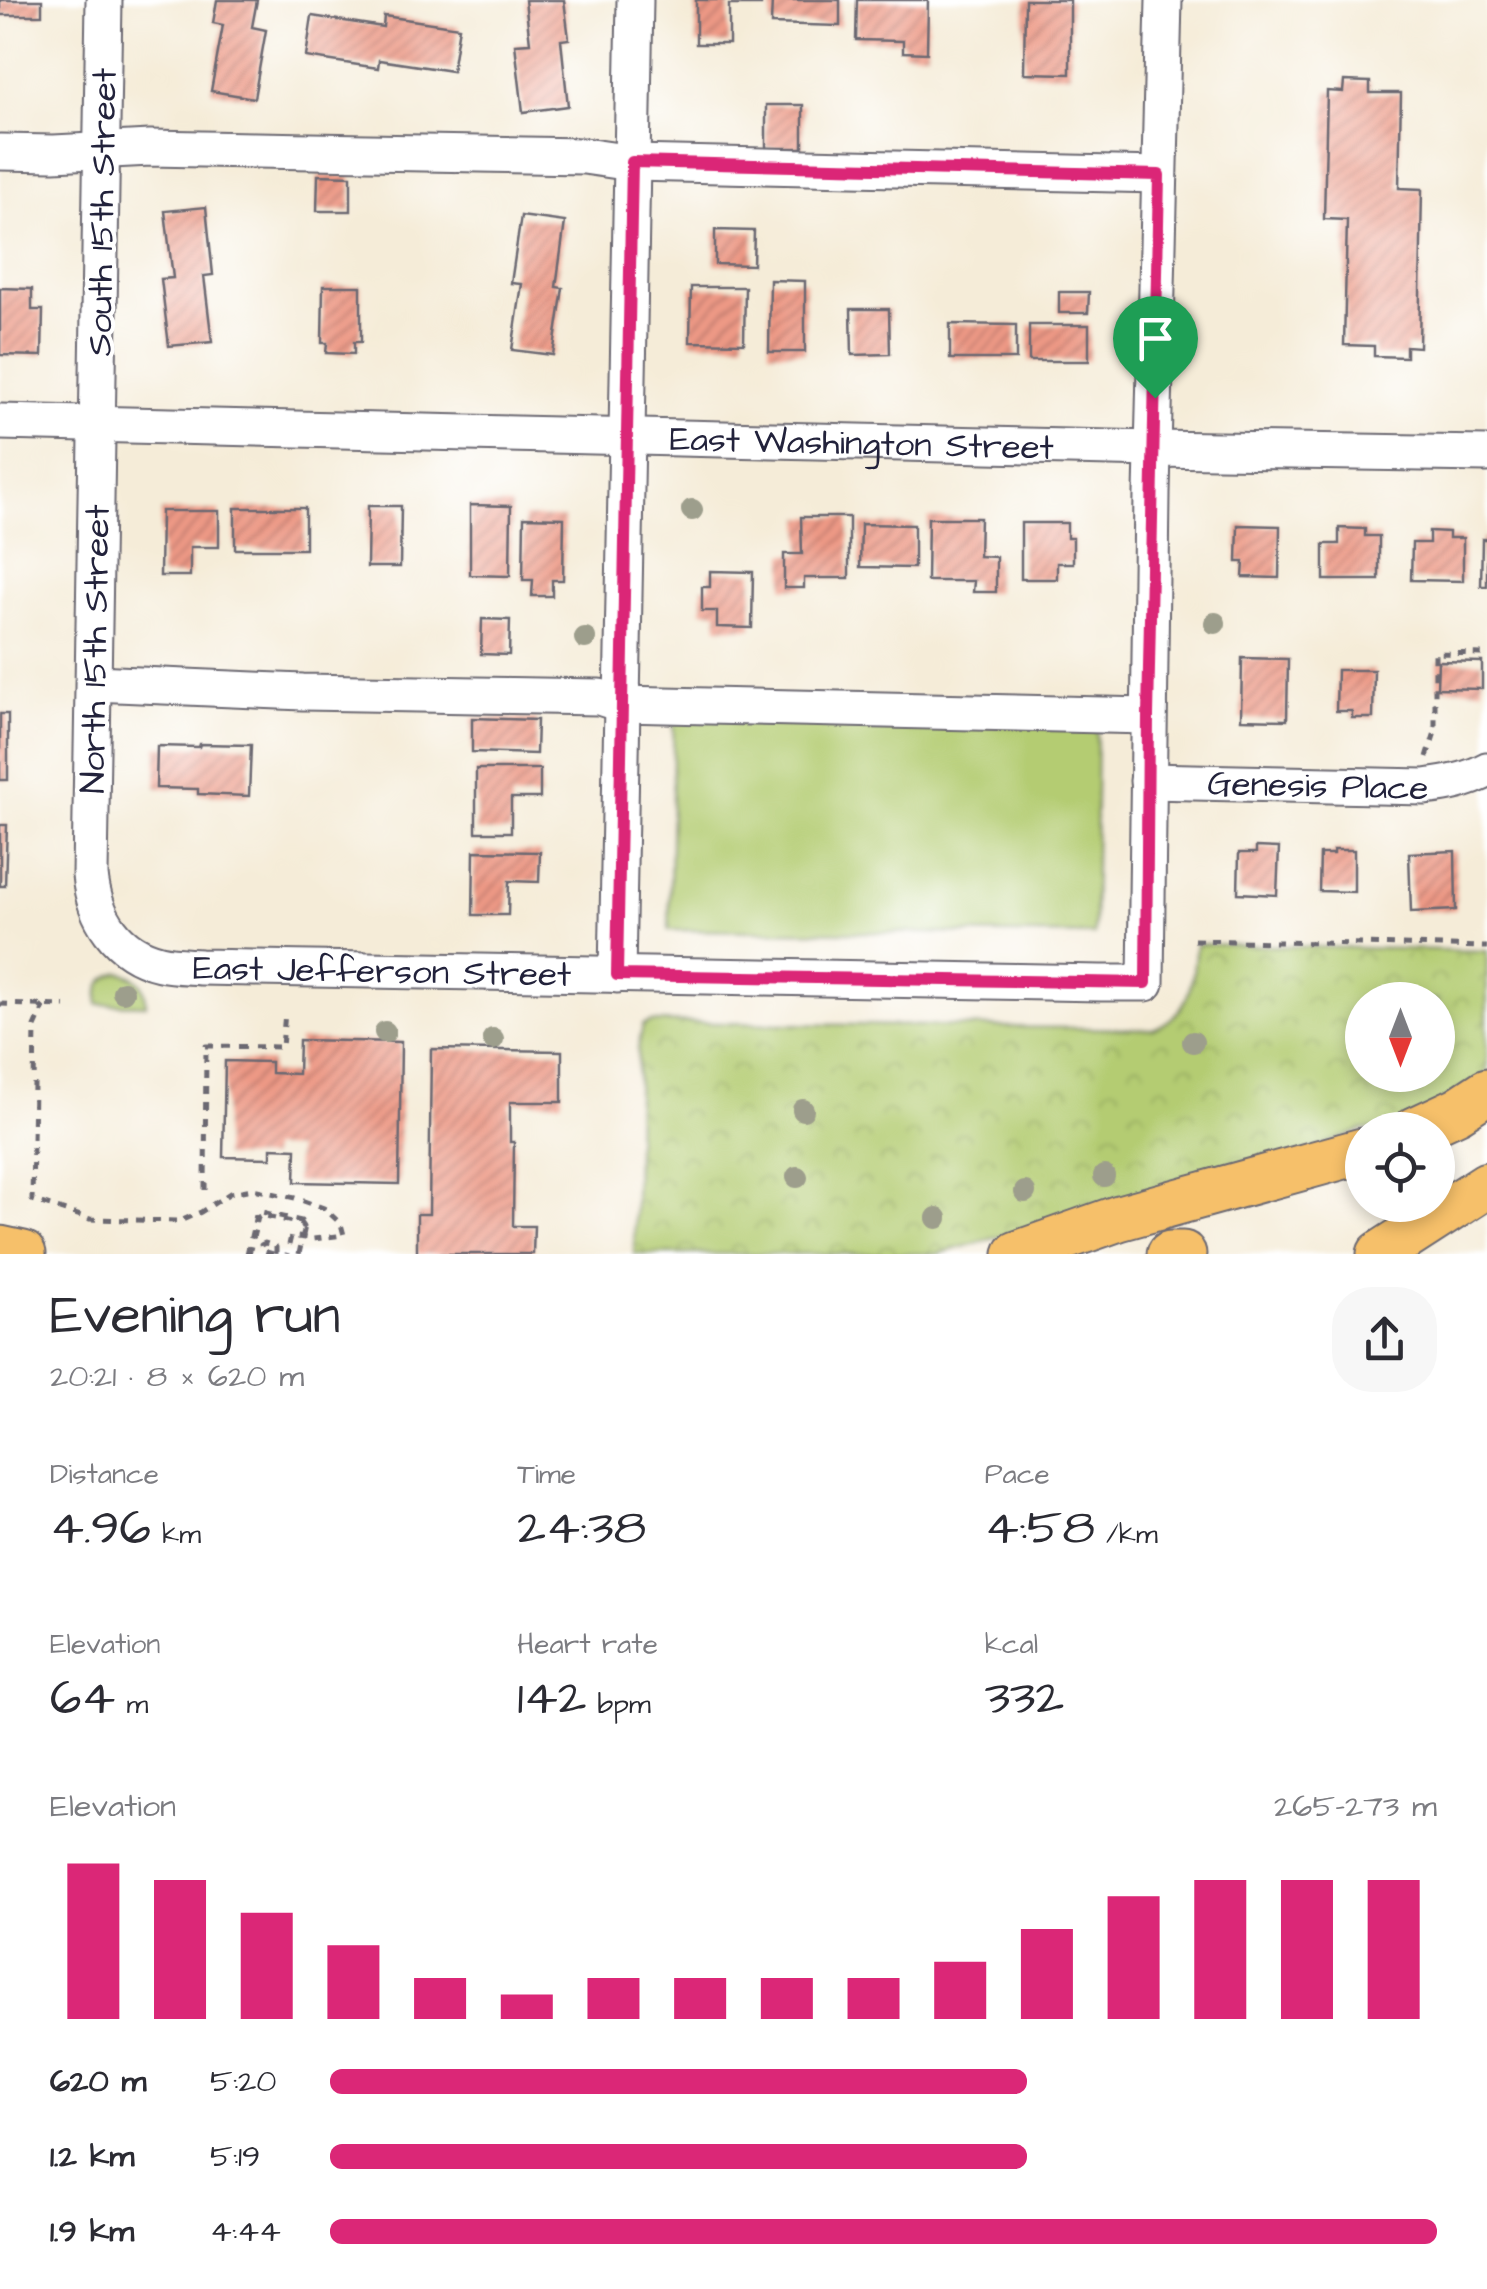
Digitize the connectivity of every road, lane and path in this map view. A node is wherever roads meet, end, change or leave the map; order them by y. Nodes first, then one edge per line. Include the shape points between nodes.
1 (104, 0) edge
2 (635, 0) edge
3 (1164, 0) edge
4 (102, 151) junction
5 (0, 152) edge
6 (632, 162) junction
7 (1159, 175) junction
8 (0, 422) edge
9 (98, 423) junction
10 (627, 436) junction
11 (1154, 449) junction
12 (1487, 454) edge
13 (1487, 654) edge
14 (94, 684) junction
15 (621, 704) junction
16 (1148, 716) junction
17 (1426, 758) dead end
18 (1487, 770) edge
19 (1148, 781) junction
20 (90, 875) joint
21 (1194, 940) dead end
22 (1487, 947) edge
23 (617, 975) junction
24 (0, 1004) edge
25 (40, 1006) junction
26 (65, 1006) dead end
27 (284, 1012) dead end
28 (1487, 1091) edge
29 (1454, 1112) edge
30 (1345, 1155) edge
31 (1487, 1185) edge
32 (205, 1190) dead end
33 (302, 1238) junction
34 (0, 1248) edge
35 (23, 1254) edge
36 (248, 1254) edge
37 (287, 1254) edge
38 (299, 1254) edge
39 (1017, 1254) edge
40 (1170, 1254) edge
41 (1183, 1254) edge
42 (1380, 1254) edge

1 - 4 street, South 15th Street
2 - 6 street
3 - 7 street
4 - 5 street
4 - 6 street via 584,156
4 - 9 street, South 15th Street
6 - 7 street
6 - 10 street
7 - 11 street
8 - 9 street, East Washington Street
9 - 10 street, East Washington Street
9 - 14 street, North 15th Street
10 - 11 street, East Washington Street
10 - 15 street
11 - 12 street, East Washington Street
11 - 16 street
13 - 17 path via 1435,653 1434,732
14 - 15 street via 599,698
14 - 20 street, North 15th Street
15 - 16 street
15 - 23 street
16 - 19 street
18 - 19 street, Genesis Place via 1425,787
19 - 23 street, East Jefferson Street via 1146,983
20 - 23 street, East Jefferson Street via 111,934 163,964
21 - 22 path
24 - 25 path
25 - 26 path
25 - 33 path via 32,1200 90,1219 180,1220 230,1193 266,1190 324,1208 344,1234
27 - 32 path via 282,1046 206,1046
28 - 29 main road
30 - 39 main road
31 - 42 main road
33 - 36 path, bridge via 301,1220 262,1212
33 - 37 path via 291,1236
33 - 38 path
34 - 35 main road
40 - 41 main road

